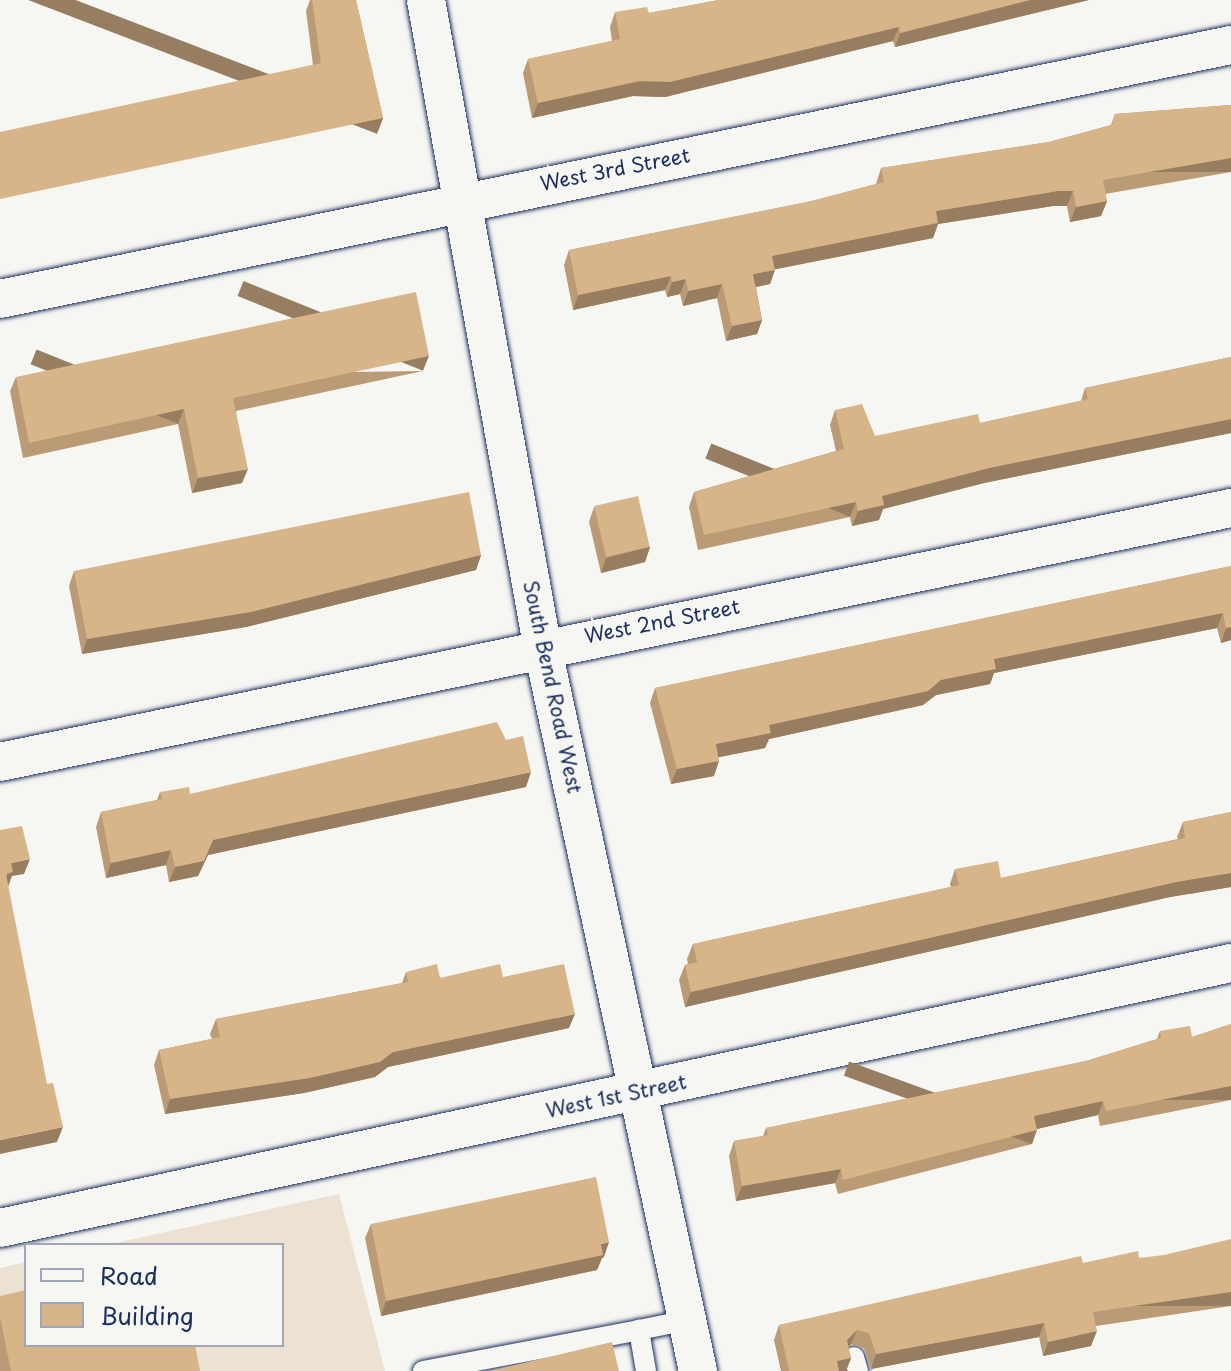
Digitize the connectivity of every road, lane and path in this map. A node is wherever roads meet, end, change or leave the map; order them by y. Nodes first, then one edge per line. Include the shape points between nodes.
1 (426, 0) edge
2 (1231, 45) edge
3 (461, 201) junction
4 (0, 299) edge
5 (1231, 508) edge
6 (542, 645) junction
7 (0, 762) edge
8 (1231, 963) edge
9 (641, 1091) junction
10 (0, 1228) edge
11 (688, 1320) junction
12 (639, 1330) junction
13 (423, 1371) edge
14 (646, 1371) edge
15 (698, 1371) edge

1 - 3 street, South Bend Road West
2 - 3 street, West 3rd Street
3 - 4 street, West 3rd Street
3 - 6 street, South Bend Road West
5 - 6 street, West 2nd Street
6 - 7 street, West 2nd Street
6 - 9 street, South Bend Road West
8 - 9 street, West 1st Street
9 - 10 street, West 1st Street
9 - 11 street, South Bend Road West
11 - 12 lane
11 - 15 street, South Bend Road West
12 - 13 lane
12 - 14 lane

